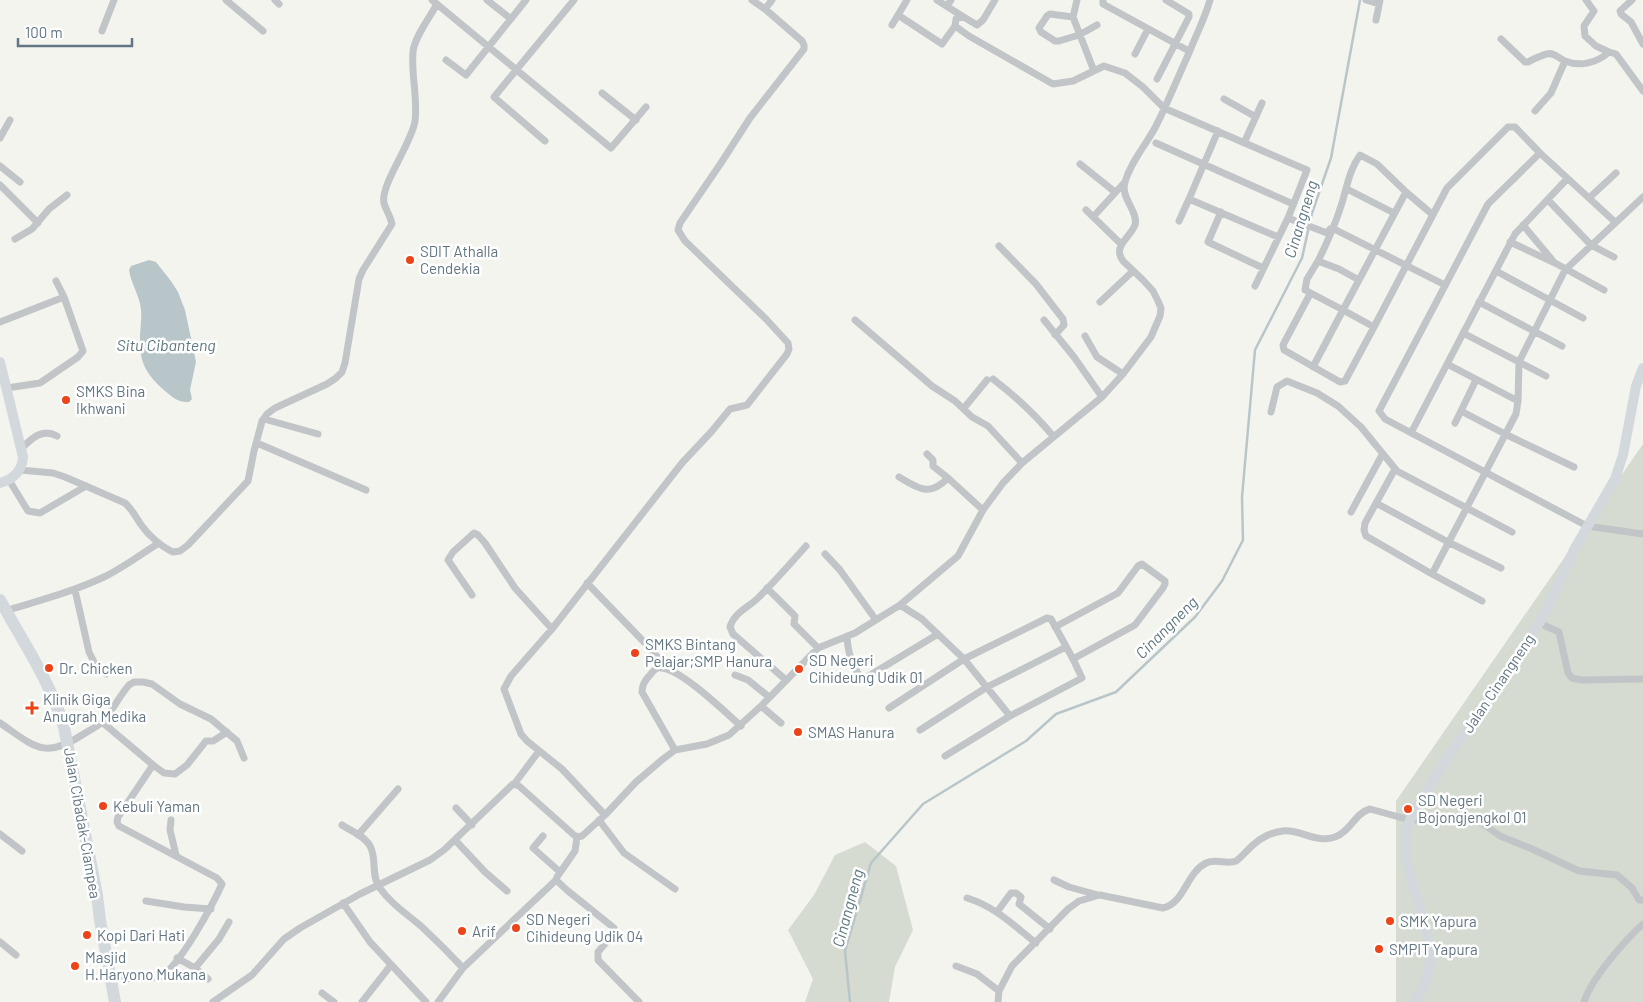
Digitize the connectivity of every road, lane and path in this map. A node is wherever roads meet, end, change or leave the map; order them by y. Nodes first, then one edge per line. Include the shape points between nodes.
1 (114, 0) edge
2 (226, 0) edge
3 (487, 0) edge
4 (526, 0) edge
5 (574, 0) edge
6 (752, 0) edge
7 (772, 0) edge
8 (907, 0) edge
9 (937, 0) edge
10 (995, 0) edge
11 (1077, 0) edge
12 (1103, 0) edge
13 (1166, 0) edge
14 (1210, 0) edge
15 (1366, 0) edge
16 (1586, 0) edge
17 (1632, 0) edge
18 (434, 2) edge
19 (1380, 2) edge
20 (949, 3) edge
21 (765, 9) junction
22 (898, 15) junction
23 (962, 16) junction
24 (1073, 17) junction
25 (511, 19) junction
26 (1376, 20) dead end
27 (892, 25) dead end
28 (1097, 25) dead end
29 (955, 26) junction
30 (1148, 29) junction
31 (102, 31) dead end
32 (263, 31) dead end
33 (1079, 34) junction
34 (1501, 39) dead end
35 (1175, 44) junction
36 (1643, 44) edge
37 (488, 47) junction
38 (1189, 51) junction
39 (1609, 52) junction
40 (1135, 54) dead end
41 (446, 60) dead end
42 (1565, 61) junction
43 (516, 70) junction
44 (1094, 71) junction
45 (1157, 79) dead end
46 (1643, 91) edge
47 (602, 92) dead end
48 (1224, 99) dead end
49 (1262, 103) dead end
50 (646, 107) dead end
51 (1164, 108) junction
52 (1535, 111) dead end
53 (1256, 117) junction
54 (10, 120) dead end
55 (636, 120) junction
56 (1218, 131) junction
57 (0, 138) edge
58 (545, 141) dead end
59 (1244, 143) junction
60 (1156, 144) dead end
61 (1540, 153) junction
62 (1080, 164) dead end
63 (1204, 165) junction
64 (0, 166) edge
65 (1616, 173) dead end
66 (1567, 178) junction
67 (20, 182) dead end
68 (1125, 182) junction
69 (0, 185) edge
70 (1346, 189) junction
71 (1114, 192) junction
72 (1406, 192) junction
73 (67, 195) dead end
74 (1643, 197) edge
75 (1589, 198) junction
76 (1189, 199) junction
77 (1548, 200) junction
78 (1293, 204) junction
79 (1086, 210) dead end
80 (1220, 212) junction
81 (1394, 213) junction
82 (1433, 215) junction
83 (1093, 217) junction
84 (1288, 218) junction
85 (1179, 221) dead end
86 (1615, 222) junction
87 (38, 223) junction
88 (1523, 225) junction
89 (1334, 229) junction
90 (1278, 237) junction
91 (15, 239) dead end
92 (1510, 242) junction
93 (1121, 244) junction
94 (1591, 245) junction
95 (999, 246) dead end
96 (1375, 250) junction
97 (1614, 257) dead end
98 (1318, 262) junction
99 (1555, 263) junction
100 (1407, 266) junction
101 (1264, 268) junction
102 (1496, 270) junction
103 (1565, 270) junction
104 (1133, 271) junction
105 (1359, 280) junction
106 (56, 281) dead end
107 (1445, 285) junction
108 (1255, 286) dead end
109 (1604, 290) dead end
110 (1310, 294) junction
111 (64, 297) junction
112 (1551, 301) junction
113 (1100, 302) dead end
114 (1479, 302) junction
115 (1342, 310) junction
116 (1583, 318) dead end
117 (855, 320) dead end
118 (1044, 320) dead end
119 (0, 322) edge
120 (1374, 327) junction
121 (1535, 331) junction
122 (1463, 333) junction
123 (1056, 335) junction
124 (1085, 336) dead end
125 (1562, 346) dead end
126 (0, 362) edge
127 (1520, 362) junction
128 (1447, 364) junction
129 (1313, 367) junction
130 (1643, 368) edge
131 (1123, 374) junction
132 (1546, 376) dead end
133 (1476, 380) junction
134 (7, 388) junction
135 (1102, 397) junction
136 (1518, 402) junction
137 (964, 408) junction
138 (1461, 410) junction
139 (1271, 412) dead end
140 (264, 419) junction
141 (1455, 423) dead end
142 (1411, 433) junction
143 (318, 434) dead end
144 (1505, 434) junction
145 (57, 436) dead end
146 (1054, 436) junction
147 (257, 443) junction
148 (22, 448) junction
149 (927, 454) dead end
150 (1382, 454) junction
151 (1022, 463) junction
152 (1574, 467) dead end
153 (1395, 469) junction
154 (20, 470) junction
155 (1485, 472) junction
156 (899, 477) dead end
157 (948, 478) junction
158 (5, 482) edge
159 (86, 486) junction
160 (366, 490) dead end
161 (1376, 502) junction
162 (1466, 508) junction
163 (983, 510) junction
164 (1351, 512) dead end
165 (1587, 526) junction
166 (1512, 532) dead end
167 (1643, 534) edge
168 (1448, 542) junction
169 (159, 543) junction
170 (806, 546) dead end
171 (824, 554) dead end
172 (1502, 568) dead end
173 (1432, 574) junction
174 (587, 583) junction
175 (768, 588) junction
176 (75, 590) junction
177 (472, 594) dead end
178 (1482, 601) dead end
179 (900, 605) junction
180 (2, 608) edge
181 (876, 620) junction
182 (1539, 623) junction
183 (1055, 627) junction
184 (552, 629) junction
185 (938, 634) junction
186 (847, 636) junction
187 (1066, 647) junction
188 (818, 648) junction
189 (964, 659) junction
190 (1073, 659) junction
191 (667, 669) junction
192 (106, 674) dead end
193 (735, 675) dead end
194 (1643, 679) edge
195 (786, 680) junction
196 (987, 687) junction
197 (769, 697) junction
198 (761, 706) junction
199 (889, 708) dead end
200 (1010, 716) junction
201 (102, 722) junction
202 (0, 723) edge
203 (781, 723) dead end
204 (741, 726) junction
205 (920, 730) dead end
206 (227, 732) junction
207 (69, 744) junction
208 (675, 750) junction
209 (540, 751) junction
210 (945, 756) dead end
211 (244, 758) dead end
212 (153, 765) junction
213 (515, 783) junction
214 (398, 789) dead end
215 (456, 808) dead end
216 (602, 818) junction
217 (171, 820) dead end
218 (1410, 820) junction
219 (342, 825) dead end
220 (472, 825) junction
221 (0, 834) edge
222 (358, 835) junction
223 (543, 836) dead end
224 (577, 837) junction
225 (456, 840) junction
226 (22, 851) dead end
227 (176, 855) junction
228 (558, 876) junction
229 (1054, 880) dead end
230 (378, 885) junction
231 (675, 889) dead end
232 (507, 891) dead end
233 (1100, 895) junction
234 (967, 898) dead end
235 (146, 900) dead end
236 (1643, 900) edge
237 (343, 903) junction
238 (211, 909) junction
239 (997, 912) junction
240 (229, 922) dead end
241 (1643, 924) edge
242 (1050, 929) junction
243 (0, 942) edge
244 (1036, 943) junction
245 (16, 955) dead end
246 (177, 958) junction
247 (391, 965) junction
248 (956, 966) dead end
249 (195, 968) junction
250 (463, 968) junction
251 (111, 978) junction
252 (208, 979) dead end
253 (999, 990) junction
254 (322, 993) dead end
255 (115, 1002) edge
256 (214, 1002) edge
257 (334, 1002) edge
258 (362, 1002) edge
259 (426, 1002) edge
260 (438, 1002) edge
261 (639, 1002) edge
262 (998, 1002) edge
263 (1414, 1002) edge
264 (1584, 1002) edge

1 - 31 street
2 - 32 street
3 - 25 street
4 - 25 street
5 - 43 street
6 - 21 street
7 - 21 street
8 - 22 street
9 - 20 street
10 - 23 street via 977,24
11 - 24 street
12 - 30 street via 1103,4
13 - 35 street via 1189,14
14 - 38 street
15 - 19 street
16 - 39 street via 1594,11 1584,26 1585,36
17 - 36 street via 1620,11 1631,22
18 - 37 street
18 - 140 street via 413,52 415,121 412,134 384,195 392,224 363,270 342,372 327,384 275,408
19 - 26 street
20 - 23 street
21 - 174 street via 802,41 804,49 750,118 678,230 685,241 766,318 788,343 789,349 747,405 727,411 682,463
22 - 27 street
22 - 29 street via 942,44
23 - 29 street via 956,19
24 - 33 street
24 - 33 street via 1050,14 1039,28 1059,41
25 - 37 street
28 - 33 street
29 - 44 street via 1053,84 1073,82
30 - 35 street
30 - 40 street
33 - 44 street
34 - 42 street via 1525,62 1547,53
35 - 38 street
35 - 45 street
37 - 41 street via 466,75
37 - 43 street
38 - 51 street
39 - 42 street via 1592,62
39 - 46 street via 1616,54
42 - 52 street via 1551,93
43 - 55 street via 611,148
43 - 58 street via 494,97
44 - 51 street via 1104,66 1125,73
47 - 55 street
48 - 53 street
49 - 53 street
50 - 55 street
51 - 56 street
51 - 68 street via 1153,132 1132,163
53 - 59 street
54 - 57 street
56 - 59 street
56 - 63 street
59 - 78 street via 1307,170
60 - 63 street
61 - 66 street
61 - 82 street via 1515,127 1508,127 1453,181
61 - 107 street via 1488,204
62 - 71 street
63 - 76 street
63 - 78 street
64 - 67 street
65 - 75 street
66 - 75 street
66 - 77 street
68 - 71 street
68 - 93 street via 1126,198 1136,221
69 - 87 street
70 - 72 street via 1352,166 1360,155 1378,164
70 - 81 street
70 - 89 street
71 - 83 street
72 - 81 street
72 - 82 street
73 - 87 street via 49,208
74 - 86 street
75 - 86 street
76 - 80 street
76 - 85 street
77 - 88 street
77 - 94 street
78 - 84 street
79 - 83 street
80 - 90 street
80 - 101 street via 1208,242
81 - 96 street
82 - 100 street
83 - 93 street
84 - 89 street via 1327,233
84 - 90 street
86 - 94 street
87 - 91 street
88 - 92 street
88 - 99 street
89 - 96 street
89 - 98 street
90 - 101 street
92 - 99 street
92 - 102 street
93 - 104 street via 1121,259
94 - 97 street
94 - 103 street
95 - 123 street via 1036,284 1063,319 1064,325
96 - 100 street
96 - 105 street
98 - 105 street
98 - 110 street via 1307,279 1305,290
99 - 103 street
100 - 107 street
100 - 120 street
101 - 108 street
102 - 112 street
102 - 114 street
103 - 109 street
103 - 112 street
104 - 113 street
104 - 131 street via 1153,291 1161,308 1151,337
105 - 115 street
106 - 111 street
107 - 142 street via 1379,411 1385,420
110 - 115 street
110 - 129 street via 1283,345 1284,350
111 - 119 street
111 - 134 street via 82,354 40,382
112 - 116 street
112 - 121 street
114 - 121 street
114 - 122 street
115 - 120 street
115 - 129 street
117 - 137 street via 932,386
118 - 123 street
120 - 129 street via 1345,381 1340,382
121 - 125 street
121 - 127 street
122 - 127 street
122 - 128 street
123 - 135 street
124 - 131 street via 1097,357
126 - 134 street
127 - 132 street
127 - 136 street
128 - 133 street
128 - 142 street
130 - 165 street, Jalan Cinangneng via 1636,386 1620,466
131 - 135 street
133 - 136 street
133 - 138 street
134 - 148 street
135 - 146 street
136 - 144 street via 1516,414
137 - 146 street via 990,379 1024,404
137 - 151 street via 996,433
138 - 141 street
138 - 144 street
139 - 150 street via 1277,387 1287,381 1294,383 1338,406 1361,427
140 - 143 street
140 - 147 street
142 - 155 street
144 - 152 street
144 - 155 street
145 - 148 street via 50,432 38,434
146 - 151 street
147 - 160 street
147 - 169 street via 248,481 188,545 173,552
148 - 154 street
149 - 157 street via 934,466
150 - 153 street
150 - 164 street
151 - 163 street
153 - 161 street
153 - 162 street
154 - 158 street
154 - 159 street via 53,473
155 - 162 street
155 - 165 street
156 - 157 street via 927,490
157 - 163 street
158 - 159 street via 28,511 40,513
159 - 169 street via 125,504
161 - 168 street
161 - 173 street via 1365,523 1366,536
162 - 166 street
162 - 168 street
163 - 179 street via 958,556
165 - 167 street
165 - 182 street, Jalan Cinangneng
168 - 172 street
168 - 173 street
169 - 176 street via 105,577
170 - 175 street
171 - 181 street via 840,570
173 - 178 street
174 - 184 street
174 - 191 street
175 - 188 street via 796,616 794,624
175 - 195 street via 744,608 731,624 731,631
176 - 180 street
176 - 192 street via 88,652 94,664
177 - 184 street via 448,560 474,533
179 - 181 street
179 - 185 street
180 - 207 highway, Jalan Cibadak-Ciampea via 48,685
181 - 186 street
182 - 194 street via 1559,632 1572,678
182 - 218 street, Jalan Cinangneng via 1443,764
183 - 187 street
183 - 189 street via 1051,619 1042,619
183 - 190 street via 1118,593 1142,564 1165,581 1135,625
184 - 209 street via 511,676 504,689 521,734
185 - 186 street via 862,680 848,652
185 - 189 street
186 - 188 street
187 - 190 street
187 - 196 street
188 - 195 street
189 - 196 street
189 - 199 street
190 - 200 street via 1082,678
191 - 204 street via 690,682
191 - 208 street via 655,669 643,684 642,692
193 - 197 street via 748,680
195 - 197 street
196 - 200 street
196 - 205 street
197 - 198 street
198 - 203 street
198 - 204 street
200 - 210 street
201 - 206 street via 129,684 143,682 212,719
201 - 207 street
201 - 212 street
202 - 207 street via 30,744 55,749
204 - 208 street via 721,740
206 - 211 street via 237,741
206 - 212 street via 214,741 206,741 187,765 175,774 164,773
207 - 251 highway, Jalan Cibadak-Ciampea
208 - 216 street via 636,782
209 - 213 street
209 - 216 street via 567,773
212 - 227 street via 117,822 122,829
213 - 220 street
213 - 224 street
214 - 222 street
215 - 220 street
216 - 224 street
216 - 231 street via 624,853
217 - 227 street
218 - 233 street via 1370,809 1346,831 1326,840 1288,831 1272,833 1236,861 1214,860 1201,866 1176,901 1163,908
218 - 236 street via 1473,820 1482,823 1500,836 1579,871 1616,875 1632,888 1639,900
218 - 263 street, Jalan Cinangneng via 1406,856 1428,934 1430,958 1427,978
219 - 222 street
220 - 225 street
221 - 226 street
222 - 230 street via 366,840 373,854
223 - 228 street via 533,848
224 - 228 street via 575,851
225 - 230 street via 430,860
225 - 232 street
227 - 238 street via 221,881
228 - 250 street
228 - 261 street via 568,891 614,928 615,932 597,957
229 - 233 street
230 - 237 street
230 - 250 street via 394,905
233 - 242 street via 1080,901 1068,909
234 - 239 street via 984,903
235 - 238 street
237 - 247 street via 370,942
237 - 256 street via 284,939 252,976
238 - 246 street
239 - 242 street via 1011,893 1016,892 1021,898 1019,904
239 - 244 street
240 - 249 street
241 - 264 street via 1616,954
242 - 244 street
243 - 245 street
244 - 253 street via 1012,966
246 - 249 street
246 - 251 street via 160,976
247 - 258 street
247 - 259 street
248 - 253 street via 977,974
249 - 252 street
250 - 260 street
251 - 255 highway, Jalan Cibadak-Ciampea
253 - 262 street
254 - 257 street

